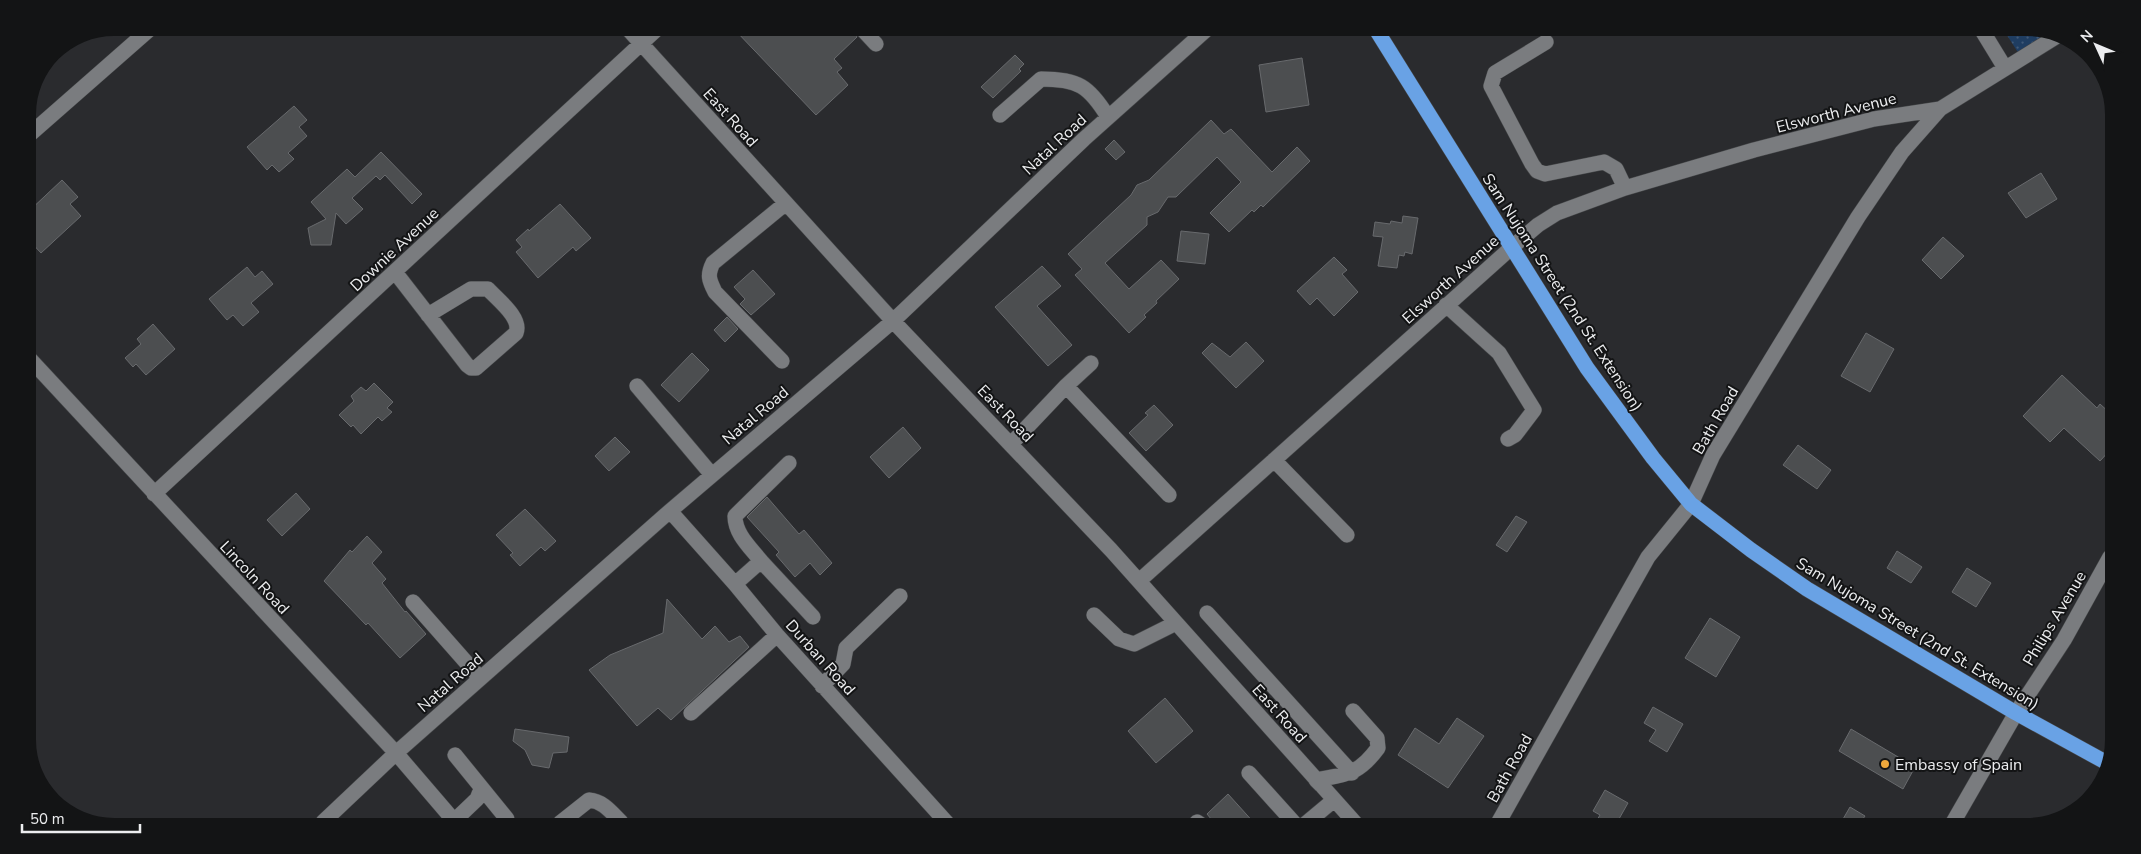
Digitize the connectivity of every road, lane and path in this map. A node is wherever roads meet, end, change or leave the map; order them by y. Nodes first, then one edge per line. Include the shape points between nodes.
1 (142, 36) edge
2 (634, 36) edge
3 (650, 36) edge
4 (869, 36) edge
5 (1199, 36) edge
6 (1380, 36) edge
7 (1985, 36) edge
8 (2051, 40) edge
9 (1546, 42) dead end
10 (641, 44) junction
11 (876, 44) dead end
12 (2005, 68) junction
13 (1940, 109) junction
14 (1000, 115) dead end
15 (1108, 117) junction
16 (36, 129) edge
17 (1624, 188) junction
18 (786, 204) junction
19 (1511, 248) junction
20 (395, 272) junction
21 (1446, 305) junction
22 (428, 315) junction
23 (893, 321) junction
24 (782, 361) dead end
25 (1091, 363) dead end
26 (36, 365) edge
27 (637, 386) dead end
28 (1066, 386) junction
29 (1508, 439) dead end
30 (1011, 444) junction
31 (1274, 460) junction
32 (789, 463) dead end
33 (712, 475) junction
34 (154, 494) junction
35 (1169, 495) dead end
36 (1691, 504) junction
37 (670, 511) junction
38 (1347, 535) dead end
39 (760, 561) junction
40 (2105, 566) edge
41 (1139, 581) junction
42 (736, 584) junction
43 (900, 596) dead end
44 (413, 602) dead end
45 (1207, 613) dead end
46 (1094, 616) dead end
47 (813, 617) dead end
48 (1176, 623) junction
49 (777, 636) junction
50 (480, 678) junction
51 (822, 686) junction
52 (1353, 711) dead end
53 (692, 713) dead end
54 (2016, 713) junction
55 (396, 753) junction
56 (454, 755) dead end
57 (2102, 760) edge
58 (1249, 773) dead end
59 (1352, 773) junction
60 (1316, 780) junction
61 (481, 789) junction
62 (1334, 800) junction
63 (327, 818) edge
64 (452, 818) edge
65 (459, 818) edge
66 (506, 818) edge
67 (566, 818) edge
68 (617, 818) edge
69 (943, 818) edge
70 (1290, 818) edge
71 (1312, 818) edge
72 (1351, 818) edge
73 (1351, 818) edge
74 (1502, 818) edge
75 (1956, 818) edge

1 - 16 street
2 - 10 street, East Road
3 - 10 street, Downie Avenue
4 - 11 street
5 - 15 street, Natal Road
6 - 19 highway, Sam Nujoma Street (2nd St. Extension)
7 - 12 street
8 - 12 street, Bath Road
9 - 17 street via 1495,72 1491,86 1532,164 1545,174 1604,162 1616,169
10 - 18 street, East Road
10 - 20 street, Downie Avenue
12 - 13 street, Bath Road
13 - 17 street, Elsworth Avenue via 1874,118
13 - 36 street, Bath Road via 1902,152 1858,217 1713,455
14 - 15 street via 1041,79 1062,79 1088,89
15 - 23 street, Natal Road
17 - 19 street, Elsworth Avenue via 1556,213
18 - 23 street, East Road
18 - 24 street via 713,263 708,280
19 - 21 street, Elsworth Avenue
19 - 36 highway, Sam Nujoma Street (2nd St. Extension) via 1587,368
20 - 22 street
20 - 34 street, Downie Avenue
21 - 29 street via 1499,354 1534,410
21 - 31 street, Elsworth Avenue
22 - 22 street via 471,368 476,368 516,334 518,327 516,320 488,289 472,289
23 - 30 street, East Road
23 - 33 street, Natal Road
25 - 28 street
26 - 34 street, Lincoln Road
27 - 33 street
28 - 30 street
28 - 35 street
30 - 41 street, East Road
31 - 38 street
31 - 41 street, Elsworth Avenue
32 - 39 street via 735,516 741,536
33 - 37 street, Natal Road
34 - 55 street, Lincoln Road
36 - 54 highway, Sam Nujoma Street (2nd St. Extension) via 1807,589
36 - 74 street, Bath Road via 1648,557
37 - 42 street, Durban Road
37 - 50 street, Natal Road
39 - 42 street
39 - 47 street
40 - 54 street, Philips Avenue via 2064,640
41 - 48 street, East Road
42 - 49 street, Durban Road
43 - 51 street via 846,648 843,664
44 - 50 street
45 - 59 street
46 - 48 street via 1119,639 1134,644
48 - 60 street, East Road
49 - 51 street, Durban Road
49 - 53 street
50 - 55 street, Natal Road
51 - 69 street, Durban Road
52 - 59 street via 1377,738 1378,748
54 - 57 highway, Sam Nujoma Street (2nd St. Extension)
54 - 75 street, Philips Avenue
55 - 63 street, Natal Road
55 - 64 street, Lincoln Road
56 - 61 street
58 - 70 street
59 - 60 street
60 - 62 street, East Road
60 - 72 street
61 - 65 street via 477,799
61 - 66 street
62 - 71 street
62 - 73 street, East Road
67 - 68 street via 589,800 603,804

